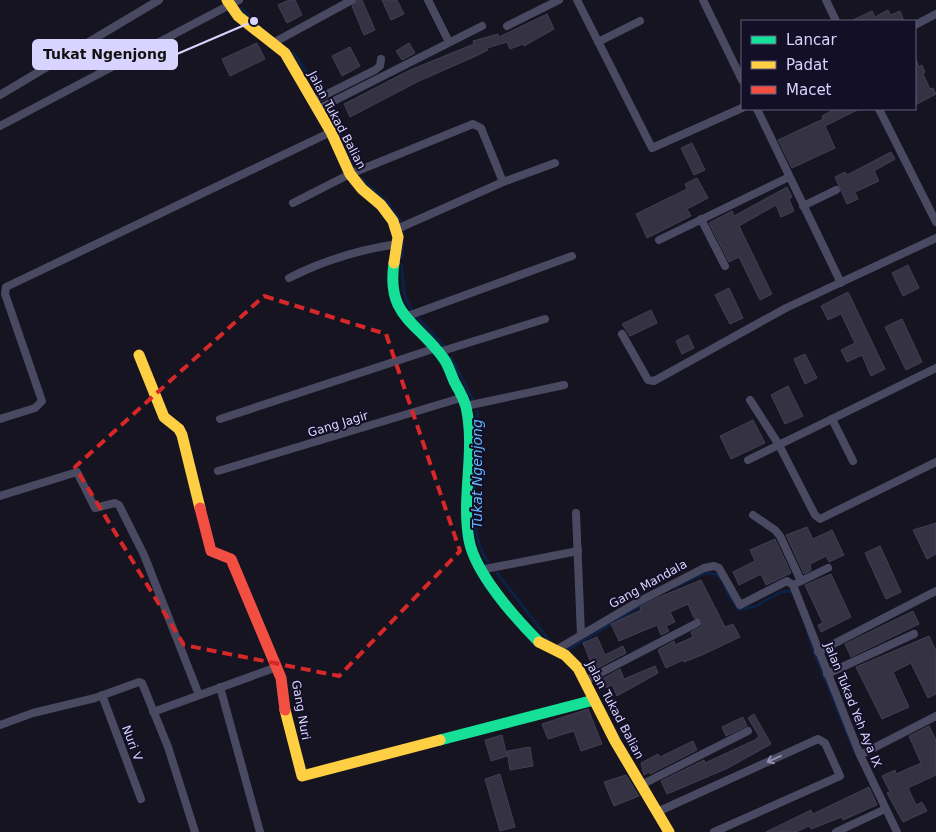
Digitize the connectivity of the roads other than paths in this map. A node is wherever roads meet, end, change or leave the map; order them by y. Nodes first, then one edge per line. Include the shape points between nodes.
1 (159, 0) edge
2 (352, 0) edge
3 (428, 0) edge
4 (559, 0) edge
5 (577, 0) edge
6 (702, 0) edge
7 (826, 0) edge
8 (232, 2) edge
9 (936, 14) edge
10 (836, 20) edge
11 (640, 21) dead end
12 (916, 24) edge
13 (482, 26) dead end
14 (507, 26) dead end
15 (449, 42) junction
16 (598, 42) junction
17 (273, 43) junction
18 (381, 59) dead end
19 (741, 78) edge
20 (0, 95) edge
21 (315, 105) junction
22 (741, 108) edge
23 (757, 110) edge
24 (880, 110) edge
25 (0, 126) edge
26 (331, 132) junction
27 (555, 163) dead end
28 (350, 174) junction
29 (790, 177) junction
30 (503, 182) junction
31 (836, 190) dead end
32 (293, 203) dead end
33 (803, 206) junction
34 (701, 219) junction
35 (936, 222) edge
36 (397, 228) junction
37 (936, 238) edge
38 (659, 240) dead end
39 (397, 244) junction
40 (572, 256) dead end
41 (725, 266) dead end
42 (289, 278) dead end
43 (841, 283) junction
44 (405, 317) junction
45 (545, 319) dead end
46 (622, 334) dead end
47 (437, 350) junction
48 (139, 355) dead end
49 (936, 368) edge
50 (564, 385) dead end
51 (464, 399) junction
52 (750, 400) dead end
53 (0, 419) edge
54 (220, 419) dead end
55 (832, 419) junction
56 (325, 434) dead end
57 (779, 445) junction
58 (748, 460) dead end
59 (853, 461) dead end
60 (936, 462) edge
61 (218, 471) dead end
62 (0, 496) edge
63 (576, 514) dead end
64 (753, 515) dead end
65 (578, 551) junction
66 (828, 568) dead end
67 (480, 570) junction
68 (801, 581) junction
69 (793, 585) junction
70 (936, 592) edge
71 (696, 623) dead end
72 (914, 634) dead end
73 (581, 635) junction
74 (556, 650) junction
75 (818, 652) junction
76 (277, 667) junction
77 (827, 674) junction
78 (585, 681) junction
79 (220, 687) junction
80 (199, 695) junction
81 (102, 696) junction
82 (594, 700) junction
83 (153, 712) junction
84 (936, 716) edge
85 (0, 725) edge
86 (748, 731) dead end
87 (860, 756) junction
88 (641, 786) junction
89 (141, 799) dead end
90 (657, 812) junction
91 (881, 812) dead end
92 (195, 832) edge
93 (260, 832) edge
94 (669, 832) edge
95 (714, 832) edge
96 (836, 832) edge
97 (897, 832) edge

1 - 20 street
2 - 17 street
3 - 15 street
4 - 14 street
5 - 16 street
6 - 19 street
7 - 10 street
8 - 17 street, Jalan Tukad Balian via 238,16
8 - 25 street
9 - 12 street
11 - 16 street
13 - 15 street
15 - 21 street
16 - 22 street via 653,148
17 - 21 street, Jalan Tukad Balian via 284,53
18 - 21 street via 375,70
21 - 26 street, Jalan Tukad Balian
23 - 29 street
24 - 35 street
26 - 28 street, Jalan Tukad Balian
26 - 53 street via 6,287 5,294 42,401 35,408
27 - 30 street
28 - 30 street via 449,132 476,124 481,128
28 - 32 street
28 - 36 street, Jalan Tukad Balian via 382,205
29 - 33 street
29 - 34 street
30 - 36 street
31 - 33 street
33 - 43 street
34 - 38 street
34 - 41 street
36 - 39 street, Jalan Tukad Balian
37 - 43 street
39 - 42 street via 337,256
39 - 44 street, Jalan Tukad Balian via 392,291
40 - 44 street
43 - 46 street via 786,308 652,382
44 - 47 street, Jalan Tukad Balian
45 - 47 street
47 - 51 street, Jalan Tukad Balian
47 - 54 street
48 - 76 street, Gang Nuri via 164,417 182,435 211,551 231,559
49 - 55 street
50 - 51 street
51 - 56 street, Gang Jagir
51 - 61 street, Gang Jagir
51 - 67 street, Jalan Tukad Balian via 470,443 466,516 469,541
52 - 57 street
55 - 57 street
55 - 59 street
57 - 58 street
57 - 60 street via 820,519
62 - 80 street via 77,472 95,508 119,505 144,554
63 - 65 street
64 - 68 street via 776,530
65 - 67 street
65 - 73 street
66 - 68 street
67 - 74 street, Jalan Tukad Balian via 534,636
68 - 69 street
69 - 73 street, Gang Mandala via 788,581 744,604 737,604 719,568 707,567
69 - 75 street, Jalan Tukad Yeh Aya IX
70 - 75 street
71 - 78 street
72 - 77 street
73 - 74 street, Gang Mandala
74 - 78 street, Jalan Tukad Balian via 573,662
75 - 77 street, Jalan Tukad Yeh Aya IX
76 - 79 street
76 - 82 street, Gang Nuri via 288,726 303,776
77 - 87 street, Jalan Tukad Yeh Aya IX
78 - 82 street, Jalan Tukad Balian
79 - 80 street
79 - 93 street
80 - 83 street
81 - 83 street via 139,682
81 - 85 street via 33,713
81 - 89 street, Nuri V
82 - 88 street, Jalan Tukad Balian
83 - 92 street via 168,747
84 - 87 street
86 - 88 street
87 - 97 street, Jalan Tukad Yeh Aya IX
88 - 90 street, Jalan Tukad Balian
90 - 94 street, Jalan Tukad Balian
95 -> 90 street via 840,776 825,743 818,739
91 - 96 street

